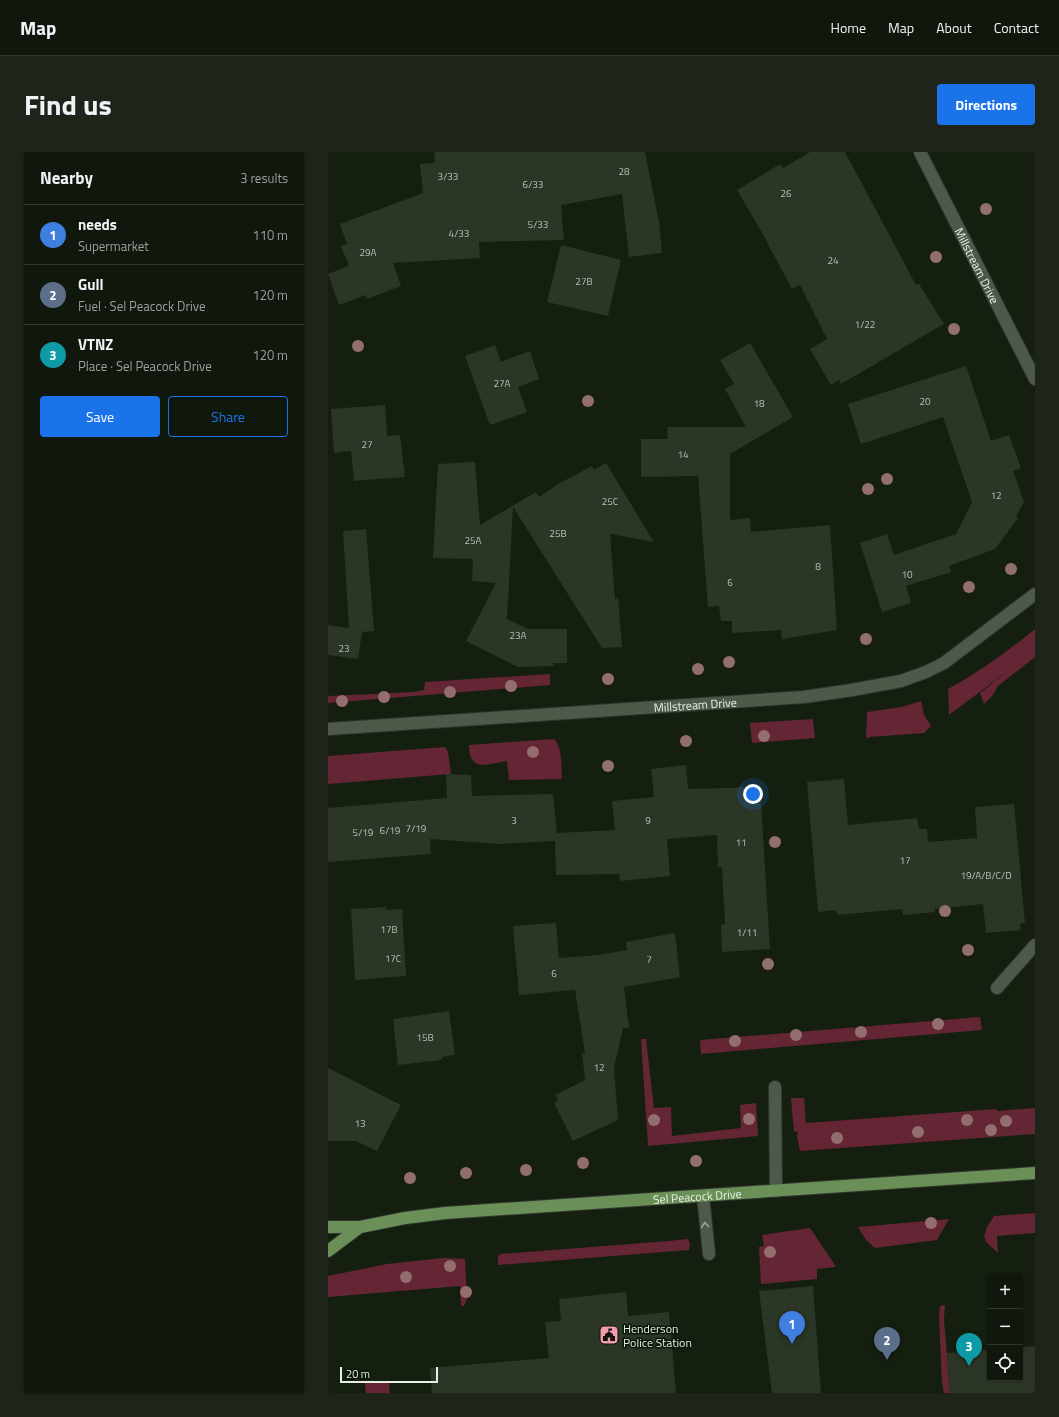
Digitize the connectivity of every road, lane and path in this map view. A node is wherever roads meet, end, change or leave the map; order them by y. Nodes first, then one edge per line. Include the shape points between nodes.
1 (920, 152) edge
2 (1035, 379) edge
3 (1035, 594) edge
4 (328, 729) edge
5 (1035, 945) edge
6 (997, 988) dead end
7 (775, 1087) dead end
8 (1035, 1173) edge
9 (776, 1191) junction
10 (703, 1196) junction
11 (328, 1227) edge
12 (360, 1227) junction
13 (328, 1251) edge
14 (709, 1254) dead end

1 - 2 street, Millstream Drive
3 - 4 street, Millstream Drive via 944,663 901,681 804,696
5 - 6 street
7 - 9 street
8 - 9 main road, Sel Peacock Drive
9 - 10 main road, Sel Peacock Drive
10 - 12 main road, Sel Peacock Drive via 445,1213
14 -> 10 street
11 - 12 main road, Sel Peacock Drive
12 - 13 main road, Sel Peacock Drive

